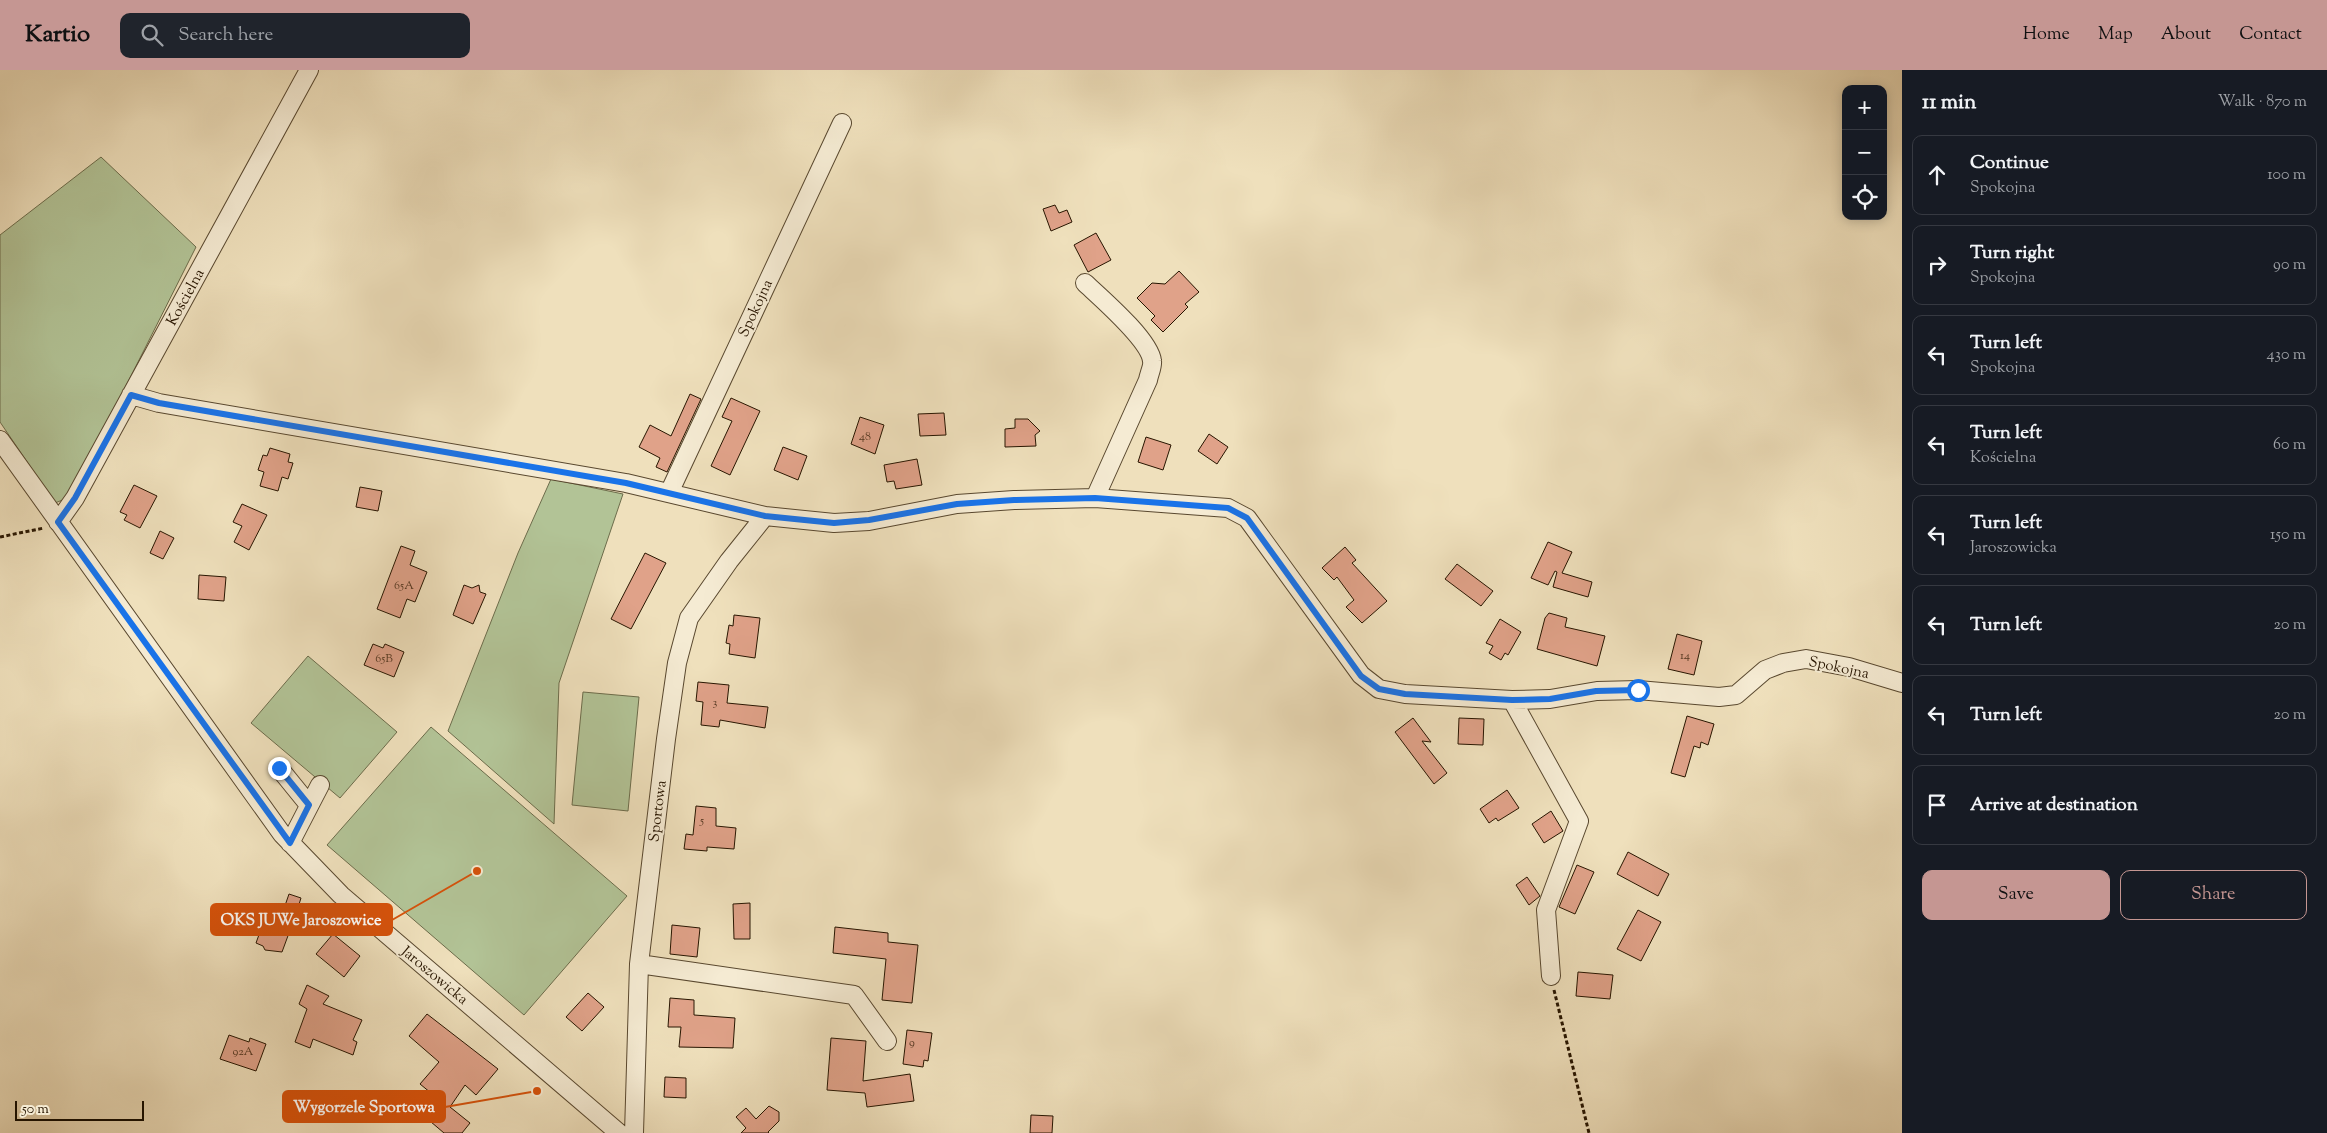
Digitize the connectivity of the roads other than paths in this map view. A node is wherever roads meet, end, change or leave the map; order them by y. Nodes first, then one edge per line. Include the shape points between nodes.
1 (309, 70) edge
2 (842, 123) dead end
3 (1085, 283) dead end
4 (131, 395) junction
5 (0, 440) edge
6 (669, 493) junction
7 (1095, 498) junction
8 (765, 516) junction
9 (58, 522) junction
10 (1902, 683) edge
11 (1512, 700) junction
12 (279, 768) dead end
13 (320, 785) dead end
14 (309, 805) junction
15 (290, 843) junction
16 (639, 964) junction
17 (1550, 976) road end
18 (887, 1041) dead end
19 (619, 1133) edge
20 (634, 1133) edge

1 - 4 street, Kościelna
2 - 6 street, Spokojna
3 - 7 street via 1127,324 1148,349 1152,361 1148,380
4 - 6 street, Spokojna via 159,403
4 - 9 street, Kościelna via 75,498
5 - 9 street, Jaroszowicka
6 - 8 street, Spokojna
7 - 8 street, Spokojna via 957,504 834,523
7 - 11 street, Spokojna via 1228,508 1247,518 1361,676 1379,689 1405,694
8 - 16 street, Sportowa via 689,618 677,663 666,739
9 - 15 street, Jaroszowicka
10 - 11 street, Spokojna via 1849,667 1806,659 1765,670 1736,695 1690,696 1638,690
11 - 17 street via 1579,821 1546,910
12 - 14 street
13 - 14 street
14 - 15 street
15 - 19 street, Jaroszowicka via 341,895
16 - 18 street via 854,995
16 - 20 street, Sportowa

